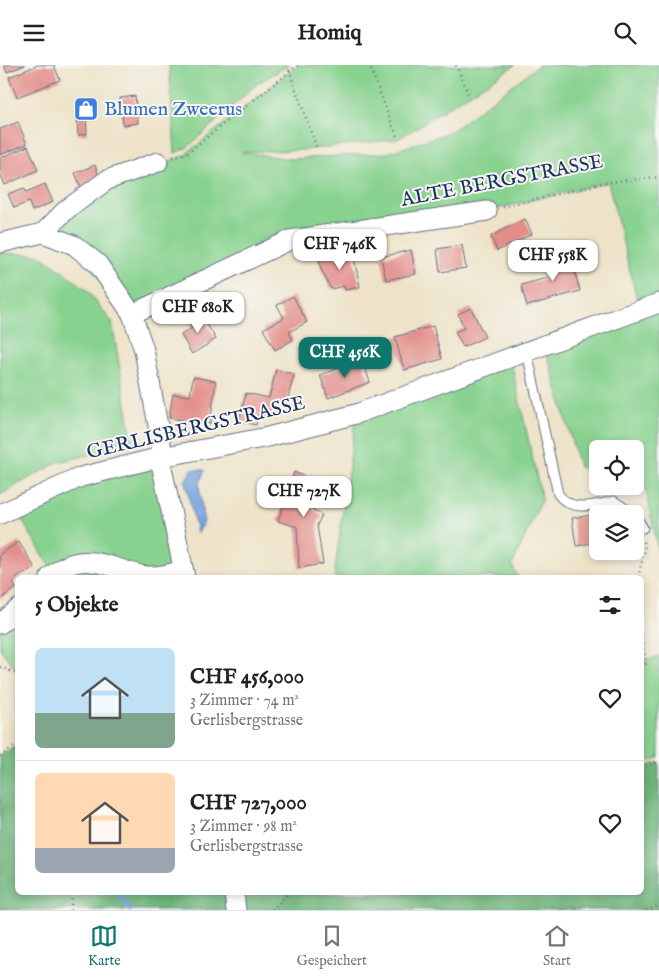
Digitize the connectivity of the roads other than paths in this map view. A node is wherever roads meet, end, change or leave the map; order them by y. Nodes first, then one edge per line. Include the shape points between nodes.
1 (158, 162) road end
2 (487, 211) road end
3 (43, 233) junction
4 (0, 243) edge
5 (659, 303) edge
6 (132, 314) junction
7 (526, 352) junction
8 (161, 457) junction
9 (596, 505) edge
10 (620, 505) edge
11 (589, 507) edge
12 (0, 514) edge
13 (184, 574) edge
14 (54, 575) edge
15 (142, 575) edge
16 (15, 612) edge
17 (0, 624) edge
18 (234, 895) edge
19 (236, 910) edge

1 - 3 street via 107,180 66,210
2 - 6 street, ALTE BERGSTRASSE via 290,240
3 - 4 street
3 - 6 street via 74,245 98,264
5 - 7 street, GERLISBERGSTRASSE
6 - 8 street via 144,350
7 - 8 street, GERLISBERGSTRASSE via 356,414 268,437
7 - 11 lane via 558,494 564,502
8 - 12 street, GERLISBERGSTRASSE via 81,477
8 - 13 street
9 - 10 lane via 614,501
14 - 15 street via 79,561 103,562
16 - 17 street
18 - 19 street

